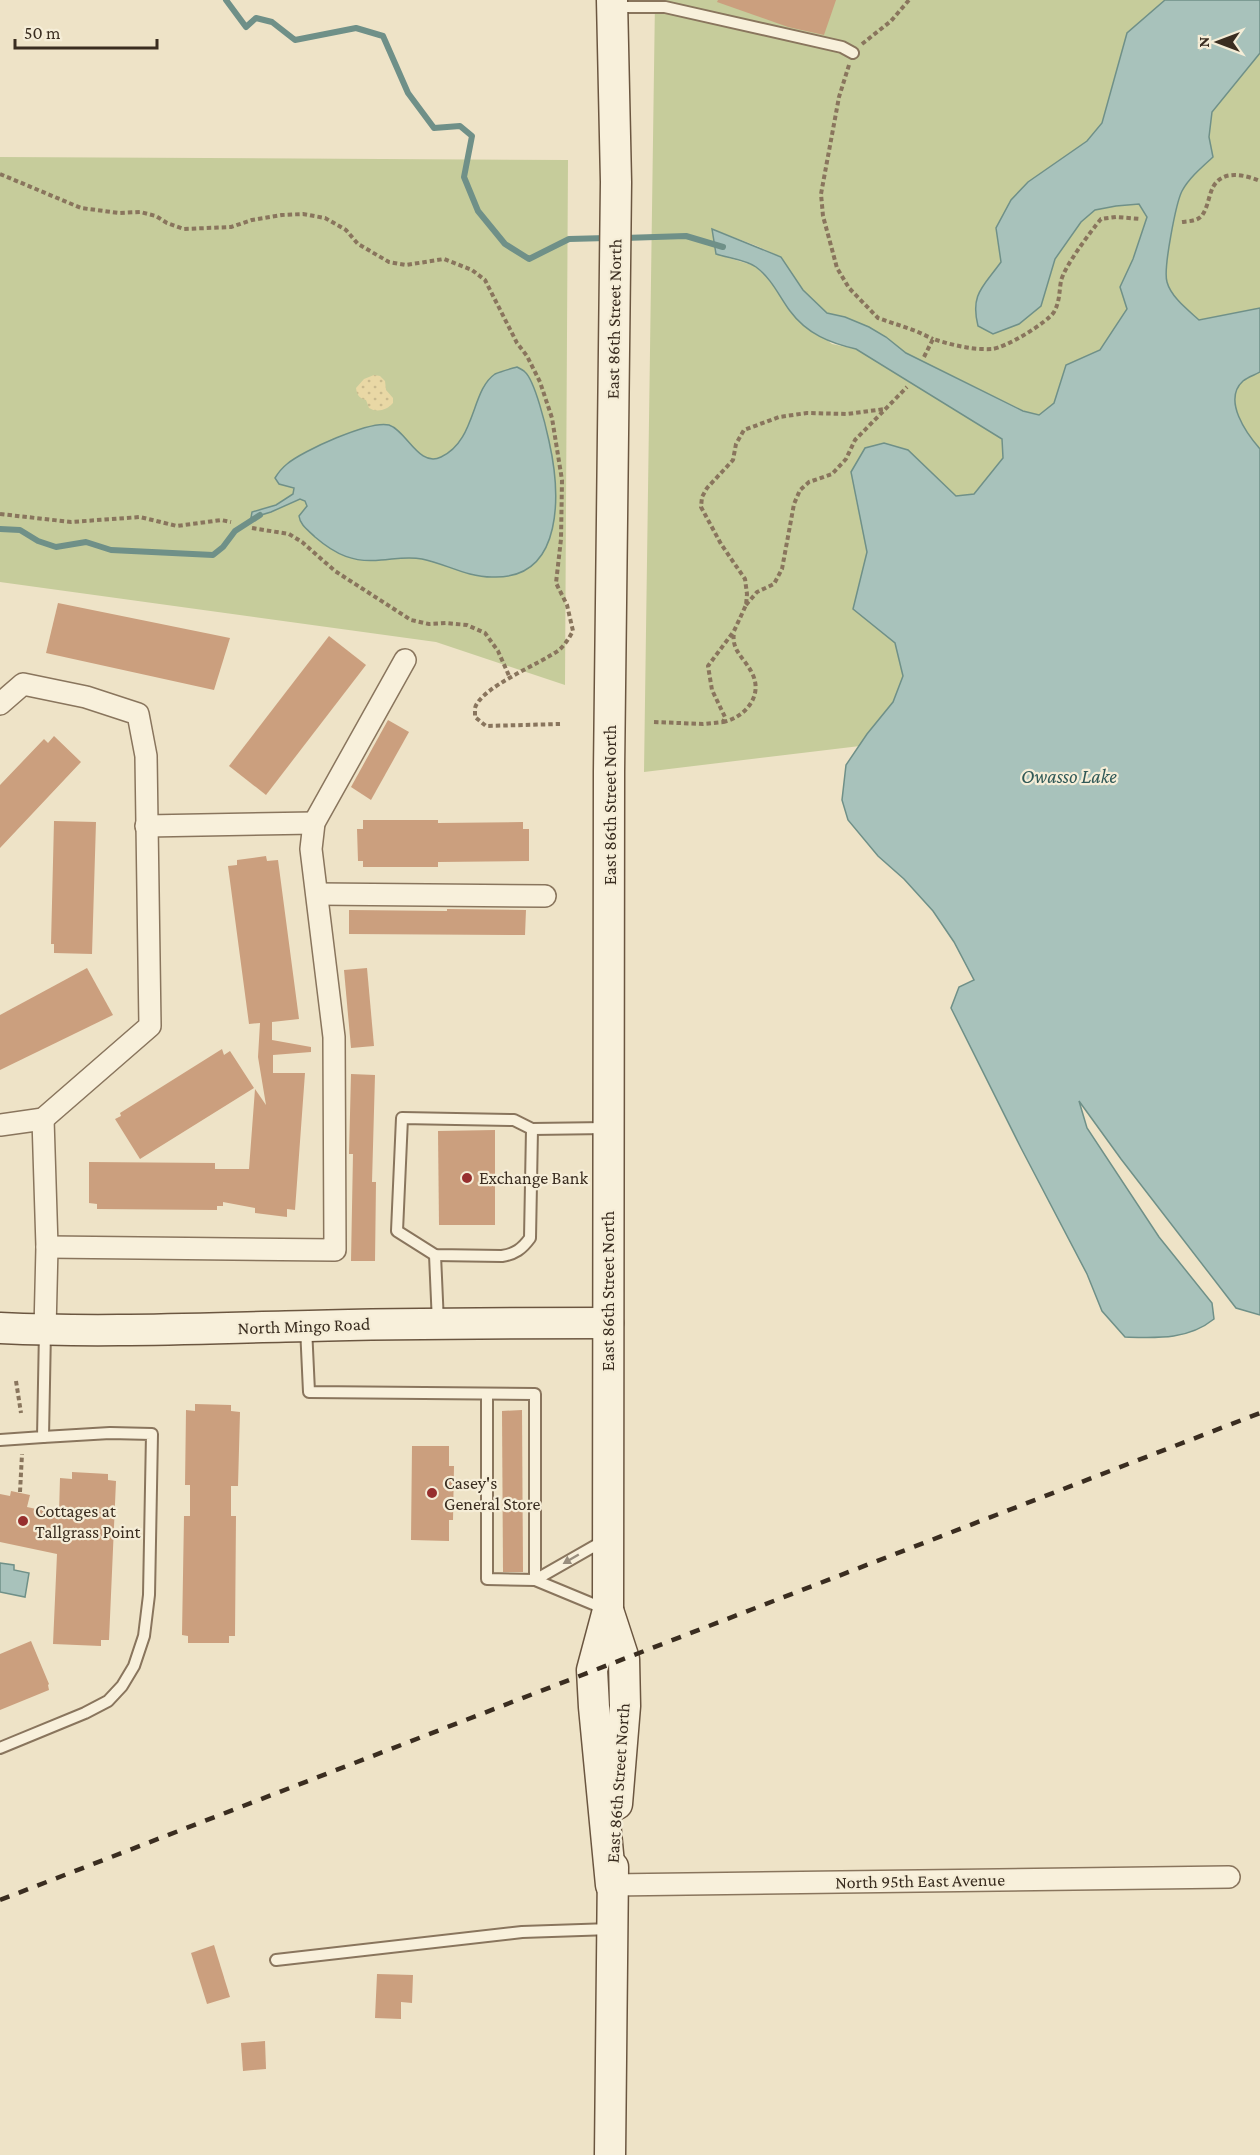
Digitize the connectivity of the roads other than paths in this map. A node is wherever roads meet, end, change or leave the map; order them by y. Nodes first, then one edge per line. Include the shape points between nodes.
1 (612, 4) edge
2 (852, 53) road end
3 (405, 660) dead end
4 (0, 704) edge
5 (314, 823) junction
6 (146, 826) junction
7 (317, 894) junction
8 (545, 896) dead end
9 (43, 1119) junction
10 (0, 1125) edge
11 (609, 1128) junction
12 (532, 1129) junction
13 (47, 1247) junction
14 (435, 1255) junction
15 (438, 1323) junction
16 (608, 1323) junction
17 (306, 1326) junction
18 (0, 1328) edge
19 (45, 1330) junction
20 (487, 1394) junction
21 (43, 1437) junction
22 (0, 1440) edge
23 (608, 1538) junction
24 (535, 1580) junction
25 (608, 1610) junction
26 (0, 1748) edge
27 (1229, 1877) dead end
28 (611, 1885) junction
29 (611, 1929) junction
30 (276, 1960) dead end
31 (610, 2155) edge

1 - 2 lane via 665,6 842,47
1 - 11 street, East 86th Street North via 616,182
3 - 5 street
4 - 6 street via 23,684 86,697 138,714 146,756
5 - 6 street
5 - 7 street via 311,849
6 - 9 street via 150,1026
7 - 8 street
7 - 13 street via 334,1037 335,1250
9 - 10 street
9 - 13 street
11 - 12 lane
11 - 16 street, East 86th Street North
12 - 14 lane via 530,1238 512,1254
12 - 14 lane via 514,1120 402,1118 397,1231
13 - 19 street
14 - 15 lane
15 - 16 street, North Mingo Road
15 - 17 street, North Mingo Road
16 - 23 street, East 86th Street North
17 - 19 street, North Mingo Road
17 - 20 lane via 309,1392
18 - 19 street, North Mingo Road
19 - 21 lane
20 - 24 lane via 487,1579
20 - 24 lane via 535,1394
21 - 22 lane
21 - 26 lane via 152,1434 149,1595 144,1636 135,1666 108,1701
23 -> 24 lane
23 - 25 street, East 86th Street North
24 - 25 lane
25 - 28 street, East 86th Street North via 624,1659 625,1682
27 - 28 street, North 95th East Avenue
28 - 29 street, East 86th Street North
29 - 30 lane via 522,1932
29 - 31 street, East 86th Street North

